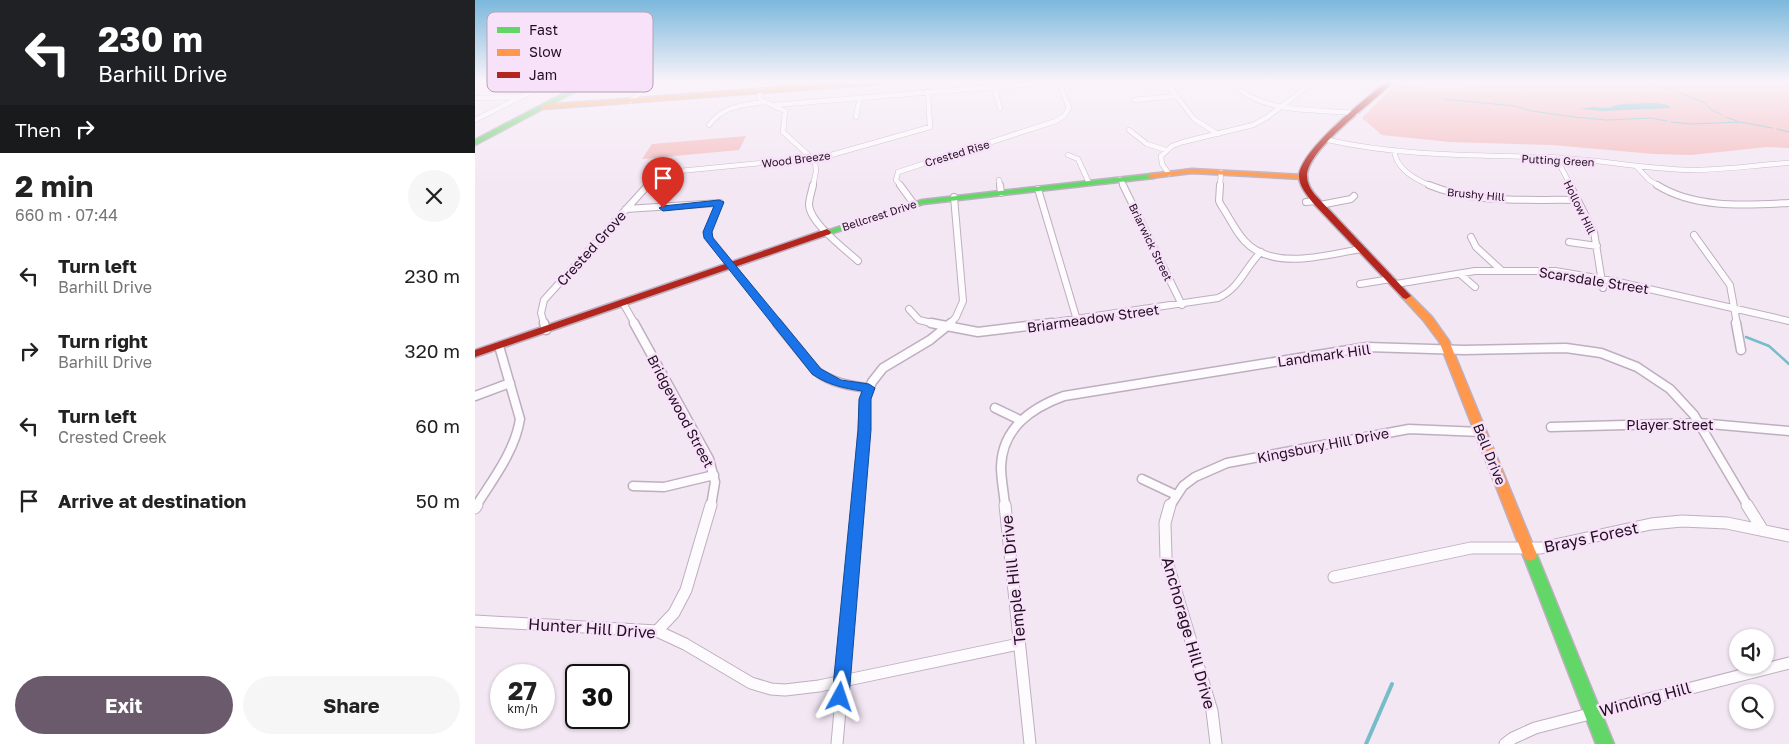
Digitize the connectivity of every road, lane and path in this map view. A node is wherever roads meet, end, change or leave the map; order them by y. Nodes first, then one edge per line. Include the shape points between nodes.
1 (525, 116) edge
2 (714, 116) edge
3 (786, 116) edge
4 (930, 116) edge
5 (1064, 116) edge
6 (1192, 116) edge
7 (1267, 116) edge
8 (1353, 116) edge
9 (709, 125) dead end
10 (1129, 130) dead end
11 (1218, 134) junction
12 (1328, 140) junction
13 (475, 143) edge
14 (1166, 150) junction
15 (1394, 150) junction
16 (1068, 155) dead end
17 (1556, 158) junction
18 (814, 159) junction
19 (1789, 163) edge
20 (1636, 166) junction
21 (1221, 172) junction
22 (659, 173) joint
23 (1169, 174) junction
24 (1303, 177) junction
25 (999, 180) dead end
26 (1120, 180) junction
27 (1089, 183) junction
28 (1039, 188) junction
29 (1001, 192) junction
30 (1354, 196) dead end
31 (954, 197) junction
32 (1577, 200) junction
33 (1314, 202) junction
34 (914, 204) junction
35 (1789, 204) edge
36 (626, 210) junction
37 (829, 232) junction
38 (1694, 235) dead end
39 (1471, 238) dead end
40 (1569, 242) dead end
41 (1597, 246) junction
42 (1362, 249) junction
43 (1261, 252) junction
44 (858, 261) dead end
45 (731, 267) junction
46 (1501, 270) junction
47 (1460, 274) junction
48 (1601, 278) junction
49 (1393, 281) junction
50 (1360, 284) dead end
51 (1475, 287) dead end
52 (1603, 288) dead end
53 (623, 303) junction
54 (1181, 305) junction
55 (1734, 308) junction
56 (909, 309) dead end
57 (1077, 320) junction
58 (1789, 321) edge
59 (948, 327) junction
60 (546, 330) junction
61 (499, 346) junction
62 (1448, 350) junction
63 (1741, 350) dead end
64 (475, 354) edge
65 (510, 383) junction
66 (869, 388) junction
67 (475, 396) edge
68 (995, 408) dead end
69 (1020, 420) junction
70 (1699, 422) junction
71 (1551, 427) dead end
72 (1789, 431) edge
73 (1481, 432) junction
74 (714, 475) junction
75 (1142, 479) dead end
76 (633, 486) dead end
77 (1176, 495) junction
78 (475, 508) edge
79 (1762, 529) junction
80 (1789, 536) edge
81 (1527, 549) junction
82 (1334, 576) dead end
83 (475, 621) edge
84 (657, 631) junction
85 (1019, 644) junction
86 (1789, 663) edge
87 (841, 681) junction
88 (1593, 713) junction
89 (837, 744) edge
90 (1030, 744) edge
91 (1216, 744) edge
92 (1505, 744) edge
93 (1605, 744) edge

1 - 13 street
2 - 9 street
3 - 18 street via 783,132
4 - 18 street, Wood Breeze via 931,127
5 - 34 street, Crested Rise via 898,172 896,180
6 - 11 street
7 - 11 street via 1253,125
8 - 12 street
10 - 14 street via 1147,144
11 - 14 street via 1179,143
12 - 15 street, Putting Green
12 - 24 street via 1307,160
14 - 23 street via 1161,159
15 - 17 street, Putting Green
15 - 32 street, Brushy Hill via 1397,162 1409,174 1441,191 1469,196
16 - 27 street via 1078,159
17 - 20 street, Putting Green
17 - 32 street, Hollow Hill
18 - 22 street, Wood Breeze
18 - 37 street via 817,168 809,208
19 - 20 street, Putting Green via 1717,169
20 - 35 street via 1645,177 1665,190 1700,200 1737,205
21 - 23 street, Bellcrest Drive
21 - 24 street, Bellcrest Drive
21 - 43 street via 1221,205 1246,242
22 - 36 street, Crested Grove
23 - 26 street, Bellcrest Drive
24 - 33 street, Bell Drive
25 - 29 street
26 - 27 street, Bellcrest Drive
26 - 54 street, Briarwick Street
27 - 28 street, Bellcrest Drive
28 - 29 street, Bellcrest Drive
28 - 57 street
29 - 31 street, Bellcrest Drive
30 - 33 street via 1351,199
31 - 34 street, Bellcrest Drive
31 - 59 street via 963,302
32 - 41 street, Hollow Hill via 1594,232
33 - 42 street, Bell Drive
34 - 37 street, Bellcrest Drive
36 - 45 street via 719,202 708,232 709,238
36 - 60 street, Crested Grove via 544,300 541,313
37 - 44 street
37 - 45 street, Bellcrest Drive
38 - 55 street via 1730,285
39 - 46 street via 1476,248
40 - 41 street
41 - 48 street, Hollow Hill
42 - 43 street via 1300,258 1276,257
42 - 49 street, Bell Drive
43 - 54 street, Briarmeadow Street via 1249,262 1240,283 1229,294
45 - 53 street, Bellcrest Drive
45 - 66 street via 817,372 839,384
46 - 47 street, Scarsdale Street
46 - 48 street, Scarsdale Street via 1548,271
47 - 49 street, Scarsdale Street
47 - 51 street
48 - 52 street, Hollow Hill
48 - 55 street, Scarsdale Street
49 - 50 street, Scarsdale Street
49 - 62 street, Bell Drive via 1439,332
53 - 60 street, Bellcrest Drive
53 - 74 street, Bridgewood Street via 709,459
54 - 57 street, Briarmeadow Street
55 - 58 street, Scarsdale Street
55 - 63 street
56 - 59 street, Briarmeadow Street via 919,320
57 - 59 street, Briarmeadow Street via 978,332
59 - 66 street via 891,362
60 - 61 street, Bellcrest Drive
61 - 64 street, Bellcrest Drive
61 - 65 street
62 - 69 street, Landmark Hill via 1367,348 1073,395 1047,402
62 - 70 street, Landmark Hill via 1566,348 1629,363 1661,382 1684,402
62 - 73 street, Bell Drive
65 - 67 street
65 - 78 street via 520,419 519,431
66 - 87 street via 865,399 865,430
68 - 69 street
69 - 85 street, Temple Hill Drive via 1007,438 1001,467
70 - 71 street, Player Street
70 - 72 street, Player Street
70 - 79 street, Landmark Hill
73 - 77 street, Kingsbury Hill Drive via 1409,429 1227,463 1198,474
73 - 81 street, Bell Drive
74 - 76 street via 665,488
74 - 84 street, Bridgewood Street via 713,498 686,590 674,612
75 - 77 street
77 - 91 street, Anchorage Hill Drive via 1168,508 1164,529 1166,558 1212,711
79 - 80 street, Brays Forest
79 - 81 street, Brays Forest via 1727,523 1681,521
81 - 82 street, Brays Forest via 1471,548
81 - 88 street, Bell Drive
83 - 84 street, Hunter Hill Drive
84 - 87 street, Hunter Hill Drive via 672,636 764,687 790,690
85 - 87 street, Hunter Hill Drive
85 - 90 street, Temple Hill Drive
86 - 88 street, Winding Hill
87 - 89 street
88 - 92 street, Winding Hill via 1535,728
88 - 93 street, Bell Drive

